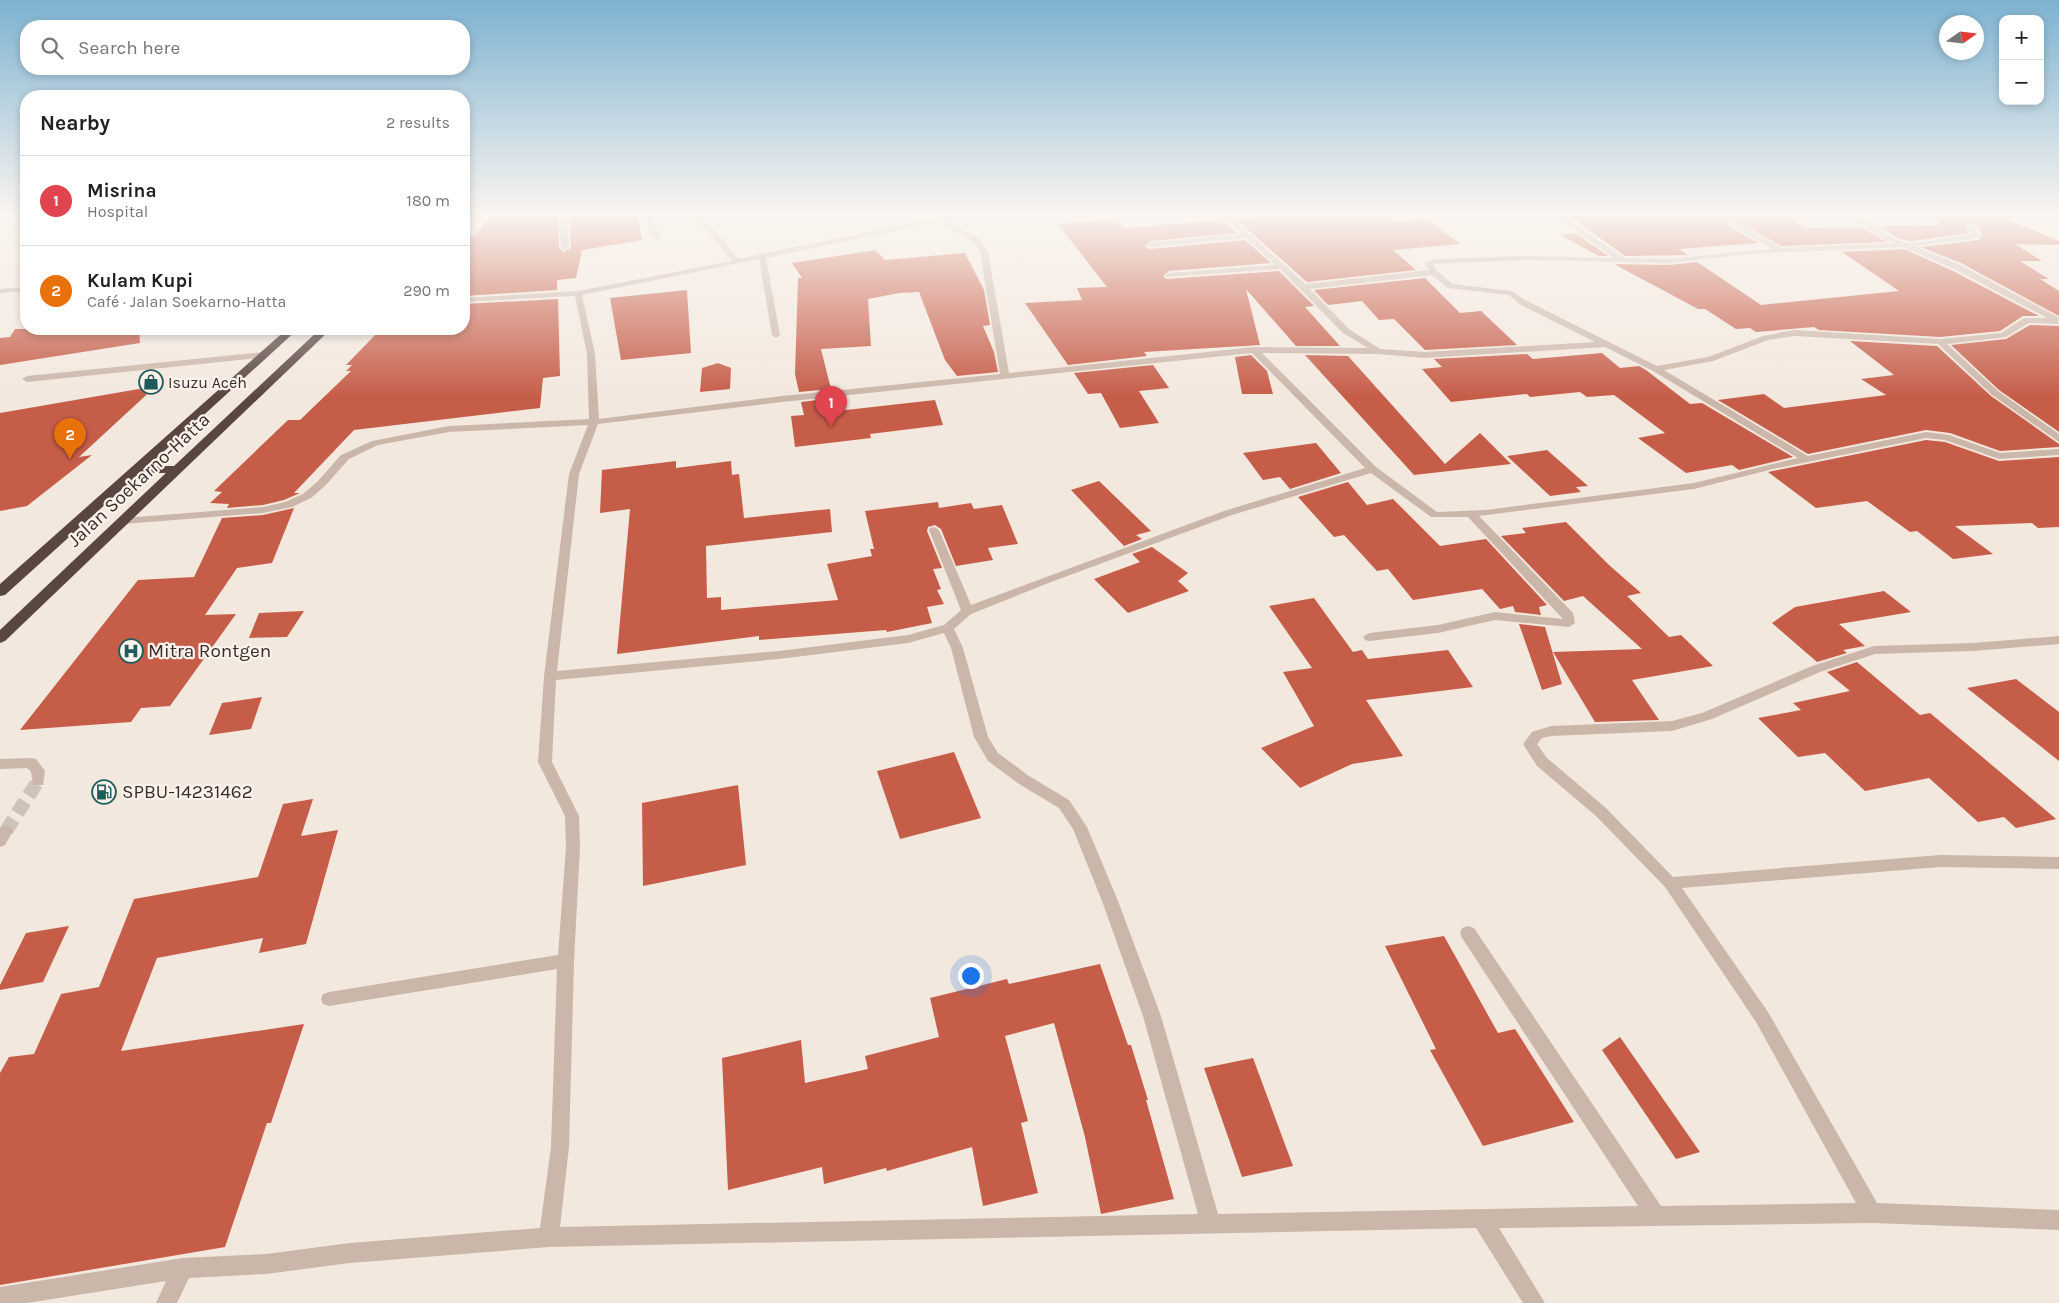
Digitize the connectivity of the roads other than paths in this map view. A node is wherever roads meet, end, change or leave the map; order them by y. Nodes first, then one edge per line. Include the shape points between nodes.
1 (663, 276) edge
2 (766, 276) edge
3 (988, 276) edge
4 (1291, 276) edge
5 (1401, 276) edge
6 (1439, 276) edge
7 (1974, 276) edge
8 (1304, 287) junction
9 (20, 289) edge
10 (0, 291) edge
11 (578, 293) junction
12 (470, 300) edge
13 (2059, 321) edge
14 (286, 335) edge
15 (320, 335) edge
16 (776, 335) dead end
17 (1940, 342) junction
18 (1606, 344) junction
19 (1254, 350) junction
20 (1378, 351) junction
21 (264, 355) junction
22 (1656, 369) junction
23 (1005, 376) junction
24 (27, 379) dead end
25 (594, 422) junction
26 (2059, 439) edge
27 (2059, 452) edge
28 (1807, 459) junction
29 (137, 469) junction
30 (1372, 469) junction
31 (178, 470) junction
32 (1472, 515) junction
33 (124, 521) junction
34 (934, 530) dead end
35 (0, 592) edge
36 (967, 611) junction
37 (948, 628) junction
38 (1369, 637) dead end
39 (0, 638) edge
40 (2059, 640) edge
41 (550, 676) junction
42 (0, 764) edge
43 (38, 781) dead end
44 (2059, 863) edge
45 (1670, 883) junction
46 (1468, 933) dead end
47 (566, 962) junction
48 (330, 999) dead end
49 (1872, 1213) junction
50 (1656, 1216) junction
51 (1481, 1218) junction
52 (2059, 1220) edge
53 (1211, 1224) junction
54 (549, 1237) junction
55 (183, 1268) junction
56 (0, 1297) edge
57 (166, 1303) edge
58 (1535, 1303) edge

1 - 11 street
2 - 16 street
3 - 23 street
4 - 8 street
5 - 8 street
6 - 18 street via 1458,288 1510,293
7 - 13 street
8 - 20 street via 1346,331
9 - 10 street
11 - 12 street
11 - 25 street via 591,354
13 - 17 street via 2027,320 2003,335
14 - 21 highway, Jalan Soekarno-Hatta
15 - 31 highway, Jalan Soekarno-Hatta
17 - 22 street via 1794,333 1766,338 1710,359
17 - 26 street via 1995,393
18 - 20 street via 1424,355
18 - 22 street
19 - 20 street
19 - 23 street
19 - 30 street
21 - 24 street
21 - 29 highway, Jalan Soekarno-Hatta
22 - 28 street
23 - 25 street
25 - 33 street via 449,428 394,438 345,457 307,496 288,505 264,510
25 - 41 street via 574,474
27 - 28 street via 1999,456 1946,437 1931,435
28 - 32 street via 1694,486
29 - 31 highway
29 - 35 highway, Jalan Soekarno-Hatta
30 - 32 street via 1435,515
30 - 36 street via 1228,513
31 - 33 highway, Jalan Soekarno-Hatta
32 - 38 street via 1570,616 1569,623 1496,616 1438,629
33 - 39 highway, Jalan Soekarno-Hatta
34 - 36 street
36 - 37 street
37 - 41 street via 908,639 849,647
37 - 53 street via 957,648 981,737 993,757 1064,804 1080,828 1152,1016
40 - 45 street via 1874,650 1842,659 1707,716 1672,726 1537,735 1530,744 1542,762 1601,812
41 - 47 street via 545,762 572,816
42 - 43 street via 31,763 38,771
44 - 45 street via 1940,861
45 - 49 street via 1762,1017
46 - 50 street
47 - 48 street
47 - 54 street via 560,1147
49 - 50 street
49 - 52 street
50 - 51 street
51 - 53 street
51 - 58 street
53 - 54 street
54 - 55 street via 350,1253 266,1264
55 - 56 street
55 - 57 street

